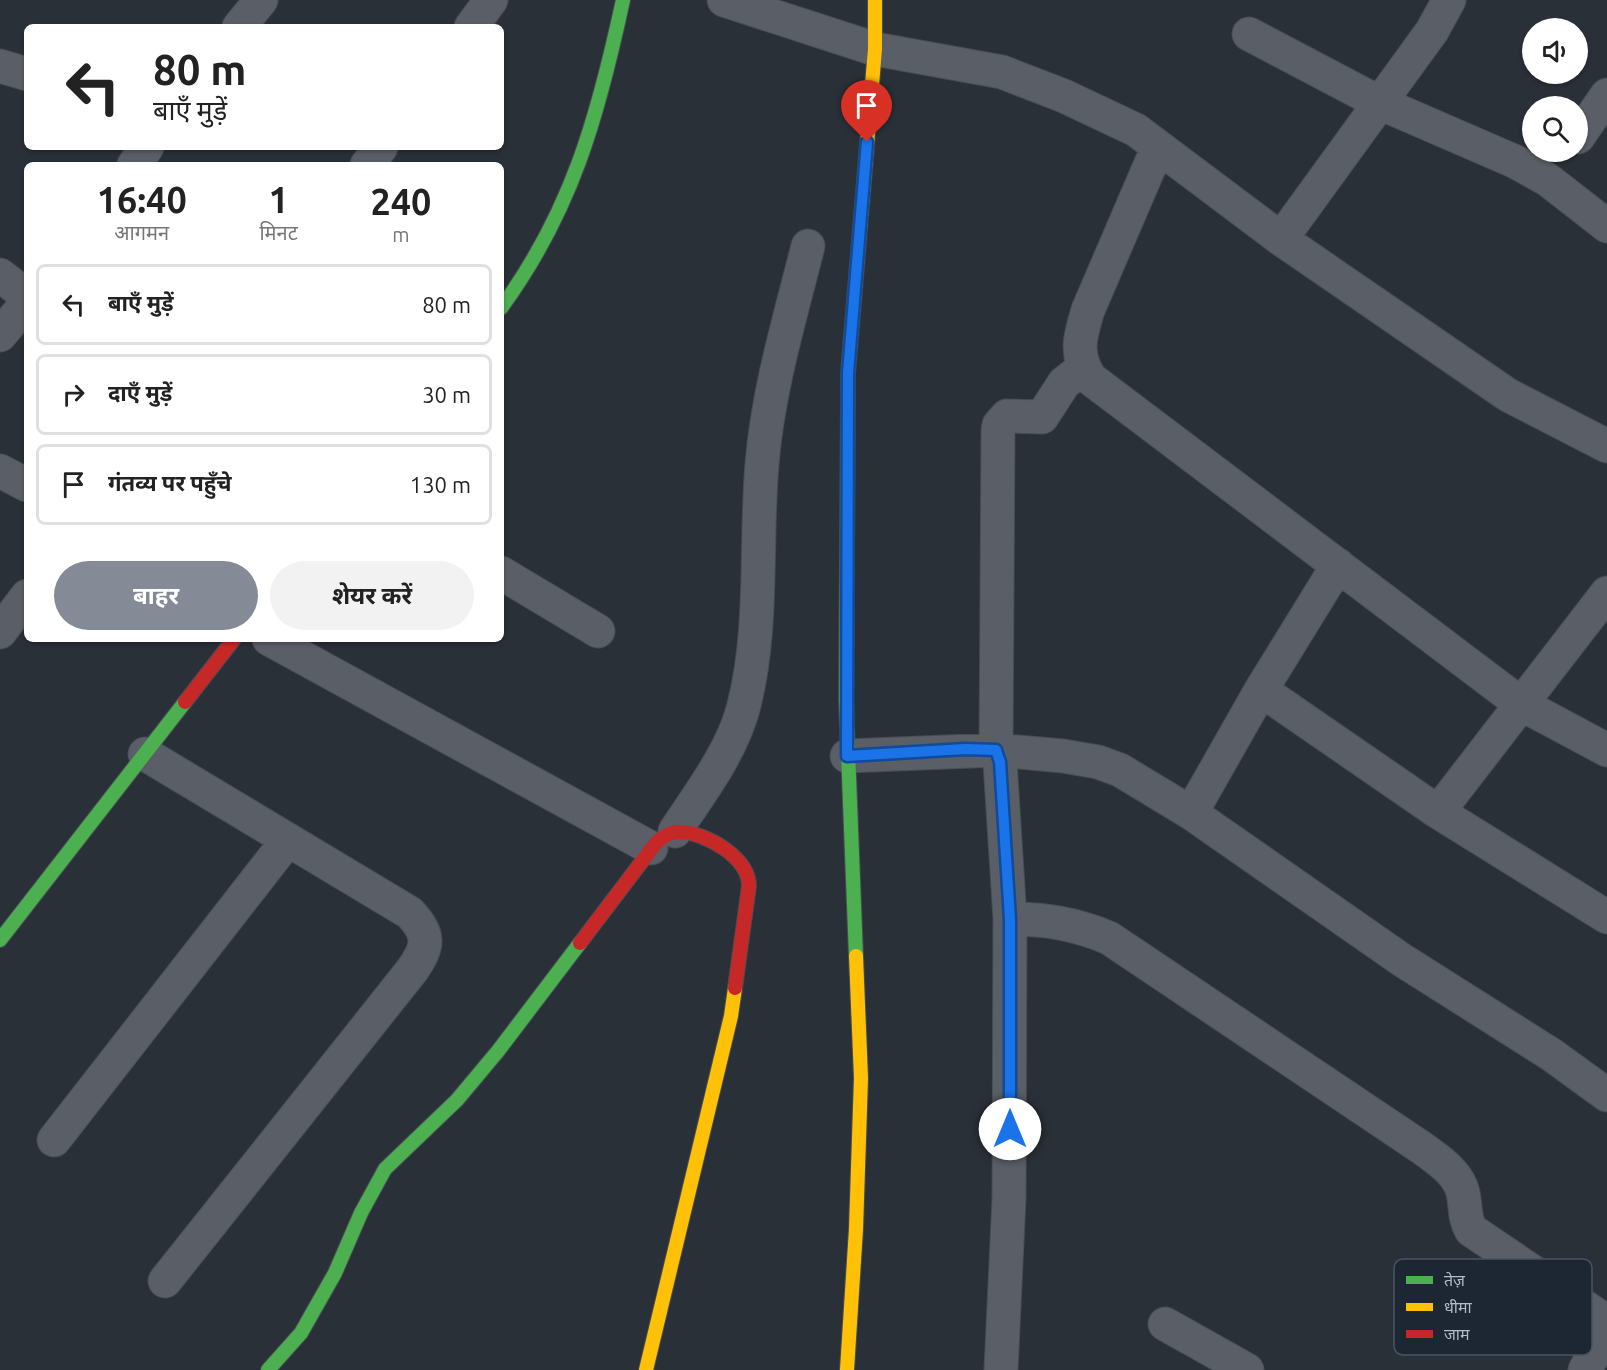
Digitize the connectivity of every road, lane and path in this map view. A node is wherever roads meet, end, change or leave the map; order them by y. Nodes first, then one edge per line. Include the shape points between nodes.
1 (261, 0) edge
2 (491, 0) edge
3 (623, 0) edge
4 (724, 0) edge
5 (875, 0) edge
6 (1449, 0) edge
7 (242, 24) edge
8 (473, 24) edge
9 (1249, 34) dead end
10 (875, 49) junction
11 (0, 66) edge
12 (24, 73) edge
13 (1607, 95) edge
14 (1380, 104) junction
15 (1588, 122) edge
16 (1158, 147) junction
17 (379, 150) edge
18 (369, 162) edge
19 (1561, 162) edge
20 (1548, 180) junction
21 (1607, 226) edge
22 (1281, 239) junction
23 (808, 246) dead end
24 (0, 275) edge
25 (24, 294) edge
26 (504, 304) edge
27 (24, 307) edge
28 (0, 335) edge
29 (1083, 368) junction
30 (1607, 446) edge
31 (0, 471) edge
32 (24, 483) edge
33 (1338, 565) junction
34 (504, 575) edge
35 (1607, 593) edge
36 (24, 600) edge
37 (598, 631) dead end
38 (0, 632) edge
39 (232, 642) edge
40 (275, 642) edge
41 (1261, 690) junction
42 (1521, 704) junction
43 (996, 750) junction
44 (1607, 750) edge
45 (146, 754) junction
46 (847, 756) junction
47 (1438, 812) junction
48 (1191, 813) junction
49 (663, 840) junction
50 (286, 841) junction
51 (1607, 917) edge
52 (1010, 919) junction
53 (0, 940) edge
54 (1607, 1095) edge
55 (54, 1140) dead end
56 (1513, 1259) edge
57 (165, 1281) dead end
58 (1592, 1313) edge
59 (1607, 1323) edge
60 (1165, 1324) dead end
61 (1607, 1329) edge
62 (268, 1370) edge
63 (646, 1370) edge
64 (847, 1370) edge
65 (1001, 1370) edge
66 (1247, 1370) edge
67 (1585, 1370) edge

1 - 7 street
2 - 8 street
3 - 26 street via 600,104 572,189 539,254
4 - 10 street
5 - 10 street
6 - 14 street
9 - 14 street
10 - 16 street via 1002,72 1118,120
10 - 46 street via 848,373
11 - 12 street
13 - 15 street
14 - 20 street via 1483,146
14 - 22 street
16 - 22 street
16 - 29 street via 1088,310 1078,352
17 - 18 street
19 - 20 street
20 - 21 street
22 - 30 street via 1508,395
23 - 49 street via 766,431 756,622 743,709 709,780
24 - 25 street
27 - 28 street
29 - 33 street via 1091,379
29 - 43 street via 1065,383 1042,417 1013,414 999,425
31 - 32 street
33 - 41 street
33 - 42 street
34 - 37 street
35 - 42 street
36 - 38 street
39 - 45 street
40 - 49 street
41 - 47 street
41 - 48 street
42 - 44 street
42 - 47 street
43 - 46 street
43 - 48 street via 1098,762 1120,770
43 - 52 street
45 - 50 street
45 - 53 street
46 - 64 street via 861,1078
47 - 51 street
48 - 54 street via 1402,960 1552,1055
49 - 62 street via 457,1100 385,1169 301,1333
49 - 63 street via 687,831 704,838 735,859 749,876 749,886 731,1016
50 - 55 street
50 - 57 street via 410,913 422,926 426,938 423,954
52 - 56 street via 1061,922 1109,938 1422,1148 1452,1173 1462,1190 1471,1230
52 - 65 street via 1009,1199
58 - 59 street
60 - 66 street
61 - 67 street

